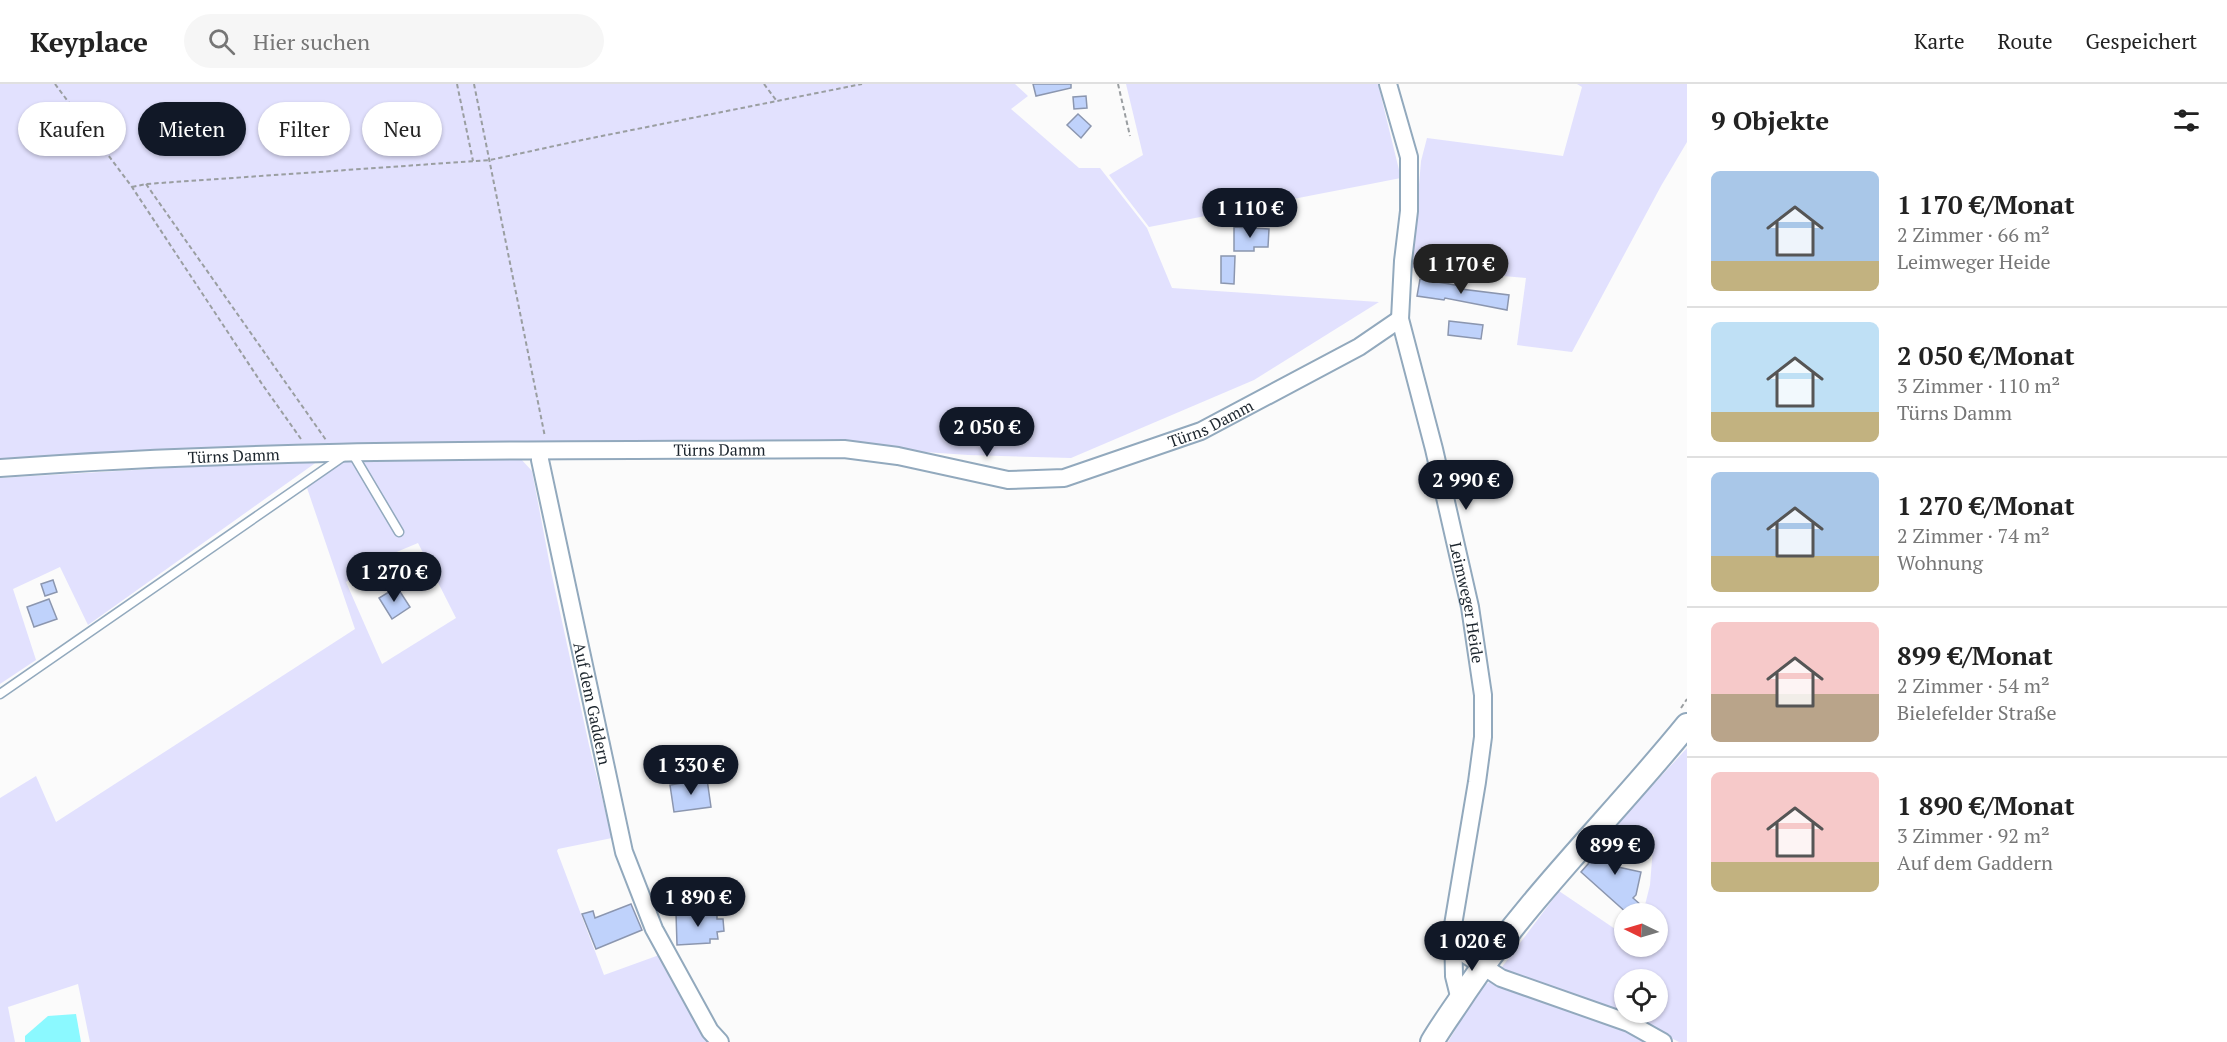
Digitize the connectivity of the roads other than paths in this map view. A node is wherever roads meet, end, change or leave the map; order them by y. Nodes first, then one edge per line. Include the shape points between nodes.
1 (1388, 84) edge
2 (1400, 319) junction
3 (343, 451) junction
4 (544, 451) junction
5 (0, 468) edge
6 (399, 532) dead end
7 (0, 694) edge
8 (1687, 725) edge
9 (1454, 947) junction
10 (1482, 966) junction
11 (1460, 1000) junction
12 (720, 1042) edge
13 (1432, 1042) edge
14 (1664, 1042) edge

1 - 2 street, Leimweger Heide via 1408,157
2 - 4 street, Türns Damm via 1359,347 1201,431 1064,478 1008,480 898,456 844,449
2 - 9 street, Leimweger Heide via 1465,584 1483,695 1478,782 1456,902
3 - 4 street, Türns Damm
3 - 5 street, Türns Damm
3 - 6 lane
3 - 7 lane
4 - 12 street, Auf dem Gaddern via 553,522 624,852 654,929 710,1031
8 - 10 main road via 1524,911
9 - 10 street
9 - 11 street, Leimweger Heide via 1454,976
10 - 11 main road
10 - 14 street via 1501,978 1629,1023
11 - 13 main road

